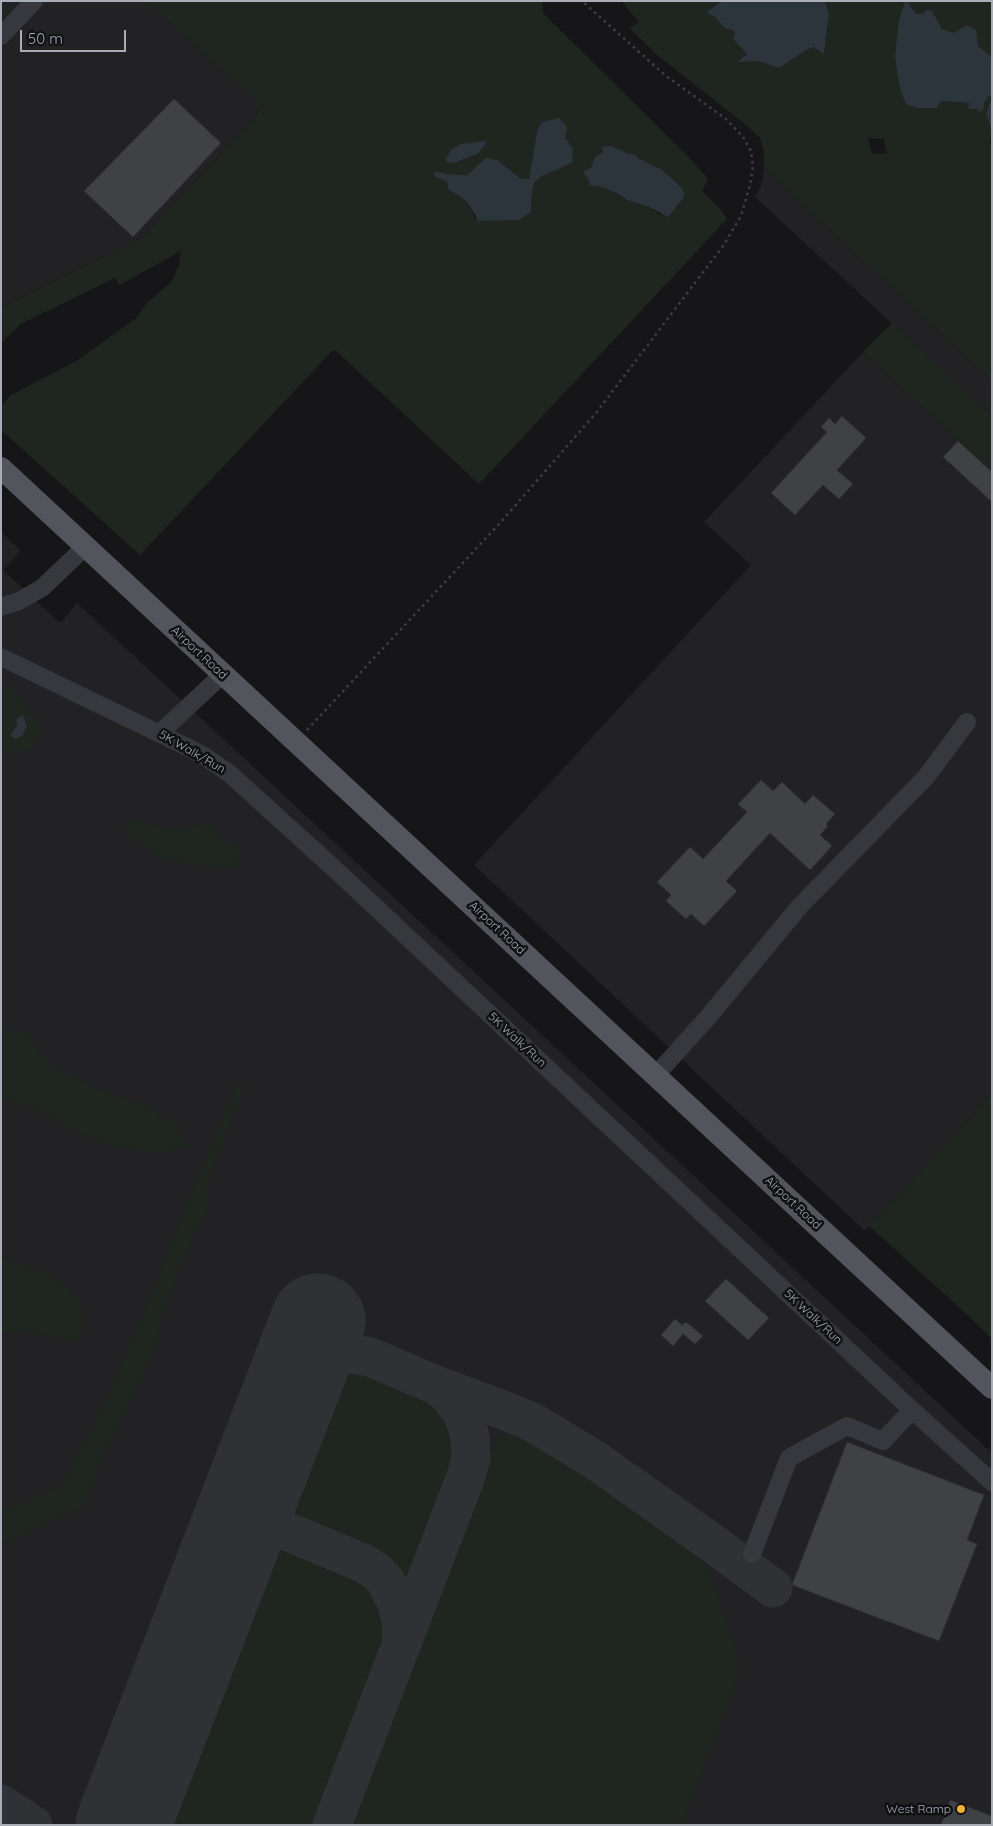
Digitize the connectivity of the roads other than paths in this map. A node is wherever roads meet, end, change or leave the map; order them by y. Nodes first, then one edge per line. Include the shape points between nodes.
1 (34, 1) edge
2 (1, 36) edge
3 (1, 468) edge
4 (85, 547) junction
5 (1, 607) edge
6 (1, 657) edge
7 (223, 674) junction
8 (967, 722) dead end
9 (160, 733) junction
10 (656, 1075) junction
11 (992, 1388) edge
12 (912, 1410) junction
13 (992, 1482) edge
14 (752, 1554) dead end

1 - 2 lane
3 - 4 main road, Airport Road
4 - 5 lane via 42,588
4 - 7 main road, Airport Road
6 - 9 lane, 5K Walk/Run
7 - 9 lane
7 - 10 main road, Airport Road
8 - 10 lane via 926,777 800,906
9 - 12 lane, 5K Walk/Run via 204,756 242,785
10 - 11 main road, Airport Road
12 - 13 lane, 5K Walk/Run
12 - 14 lane via 883,1440 847,1426 789,1458

